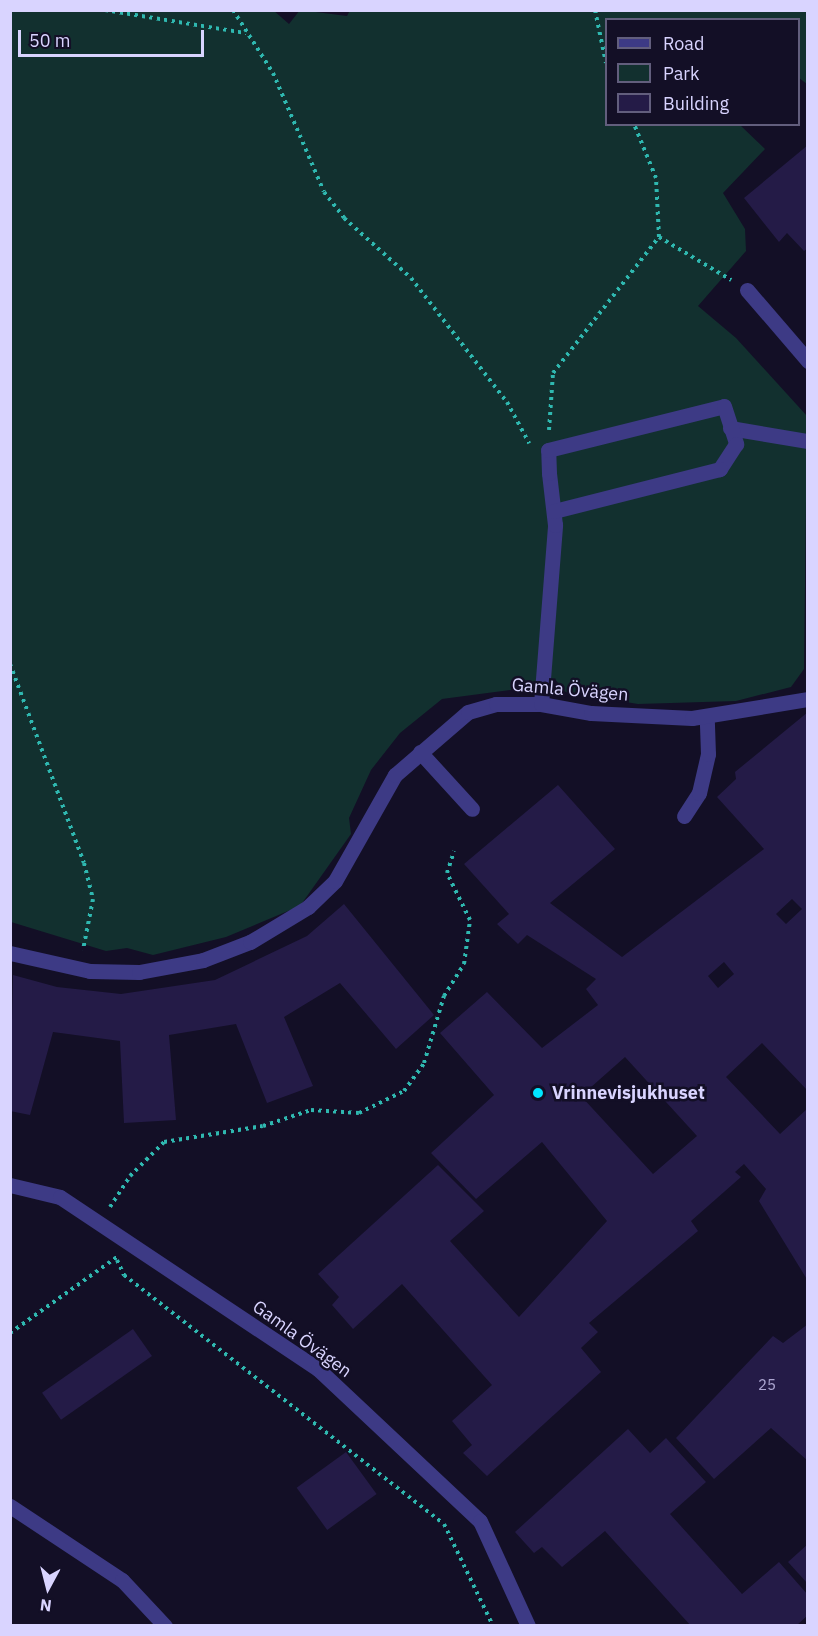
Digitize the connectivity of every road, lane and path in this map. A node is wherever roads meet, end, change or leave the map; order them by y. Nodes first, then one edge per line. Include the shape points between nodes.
1 (105, 10) edge
2 (233, 10) edge
3 (595, 10) edge
4 (247, 33) junction
5 (605, 58) edge
6 (635, 126) edge
7 (659, 237) junction
8 (747, 290) joint
9 (807, 361) edge
10 (730, 428) junction
11 (807, 441) edge
12 (549, 450) junction
13 (549, 473) junction
14 (554, 511) junction
15 (10, 664) edge
16 (807, 699) edge
17 (541, 704) junction
18 (706, 716) junction
19 (420, 752) junction
20 (472, 809) dead end
21 (684, 816) dead end
22 (454, 851) dead end
23 (10, 953) edge
24 (80, 969) junction
25 (10, 1185) edge
26 (100, 1222) junction
27 (134, 1246) junction
28 (149, 1295) dead end
29 (10, 1333) edge
30 (10, 1506) edge
31 (165, 1626) edge
32 (493, 1626) edge
33 (528, 1626) edge

1 - 4 path
2 - 4 path
3 - 5 path
4 - 13 path via 273,73 324,192 344,218 411,278 507,402
6 - 7 path via 656,177
7 - 8 path
7 - 12 path via 553,373
8 - 9 street
10 - 11 street
10 - 12 street via 724,406
10 - 14 street via 736,444 720,469
12 - 13 street
13 - 14 street
14 - 17 street
15 - 24 path via 93,899
16 - 18 street, Gamla Övägen
17 - 18 street, Gamla Övägen via 591,713
17 - 19 street, Gamla Övägen via 496,704 468,712
18 - 21 street via 708,754 699,793
19 - 20 street
19 - 24 street, Gamla Övägen via 395,775 353,858 308,907 250,942 203,960 139,972
22 - 26 path via 447,873 470,920 464,964 444,996 424,1063 404,1091 358,1113 311,1110 263,1126 164,1142 130,1176
23 - 24 street, Gamla Övägen
25 - 26 street, Gamla Övägen via 60,1197
26 - 27 street, Gamla Övägen
27 - 29 path
27 - 33 street, Gamla Övägen via 318,1369 421,1461 480,1521
28 - 32 path via 444,1524
30 - 31 street via 122,1580

